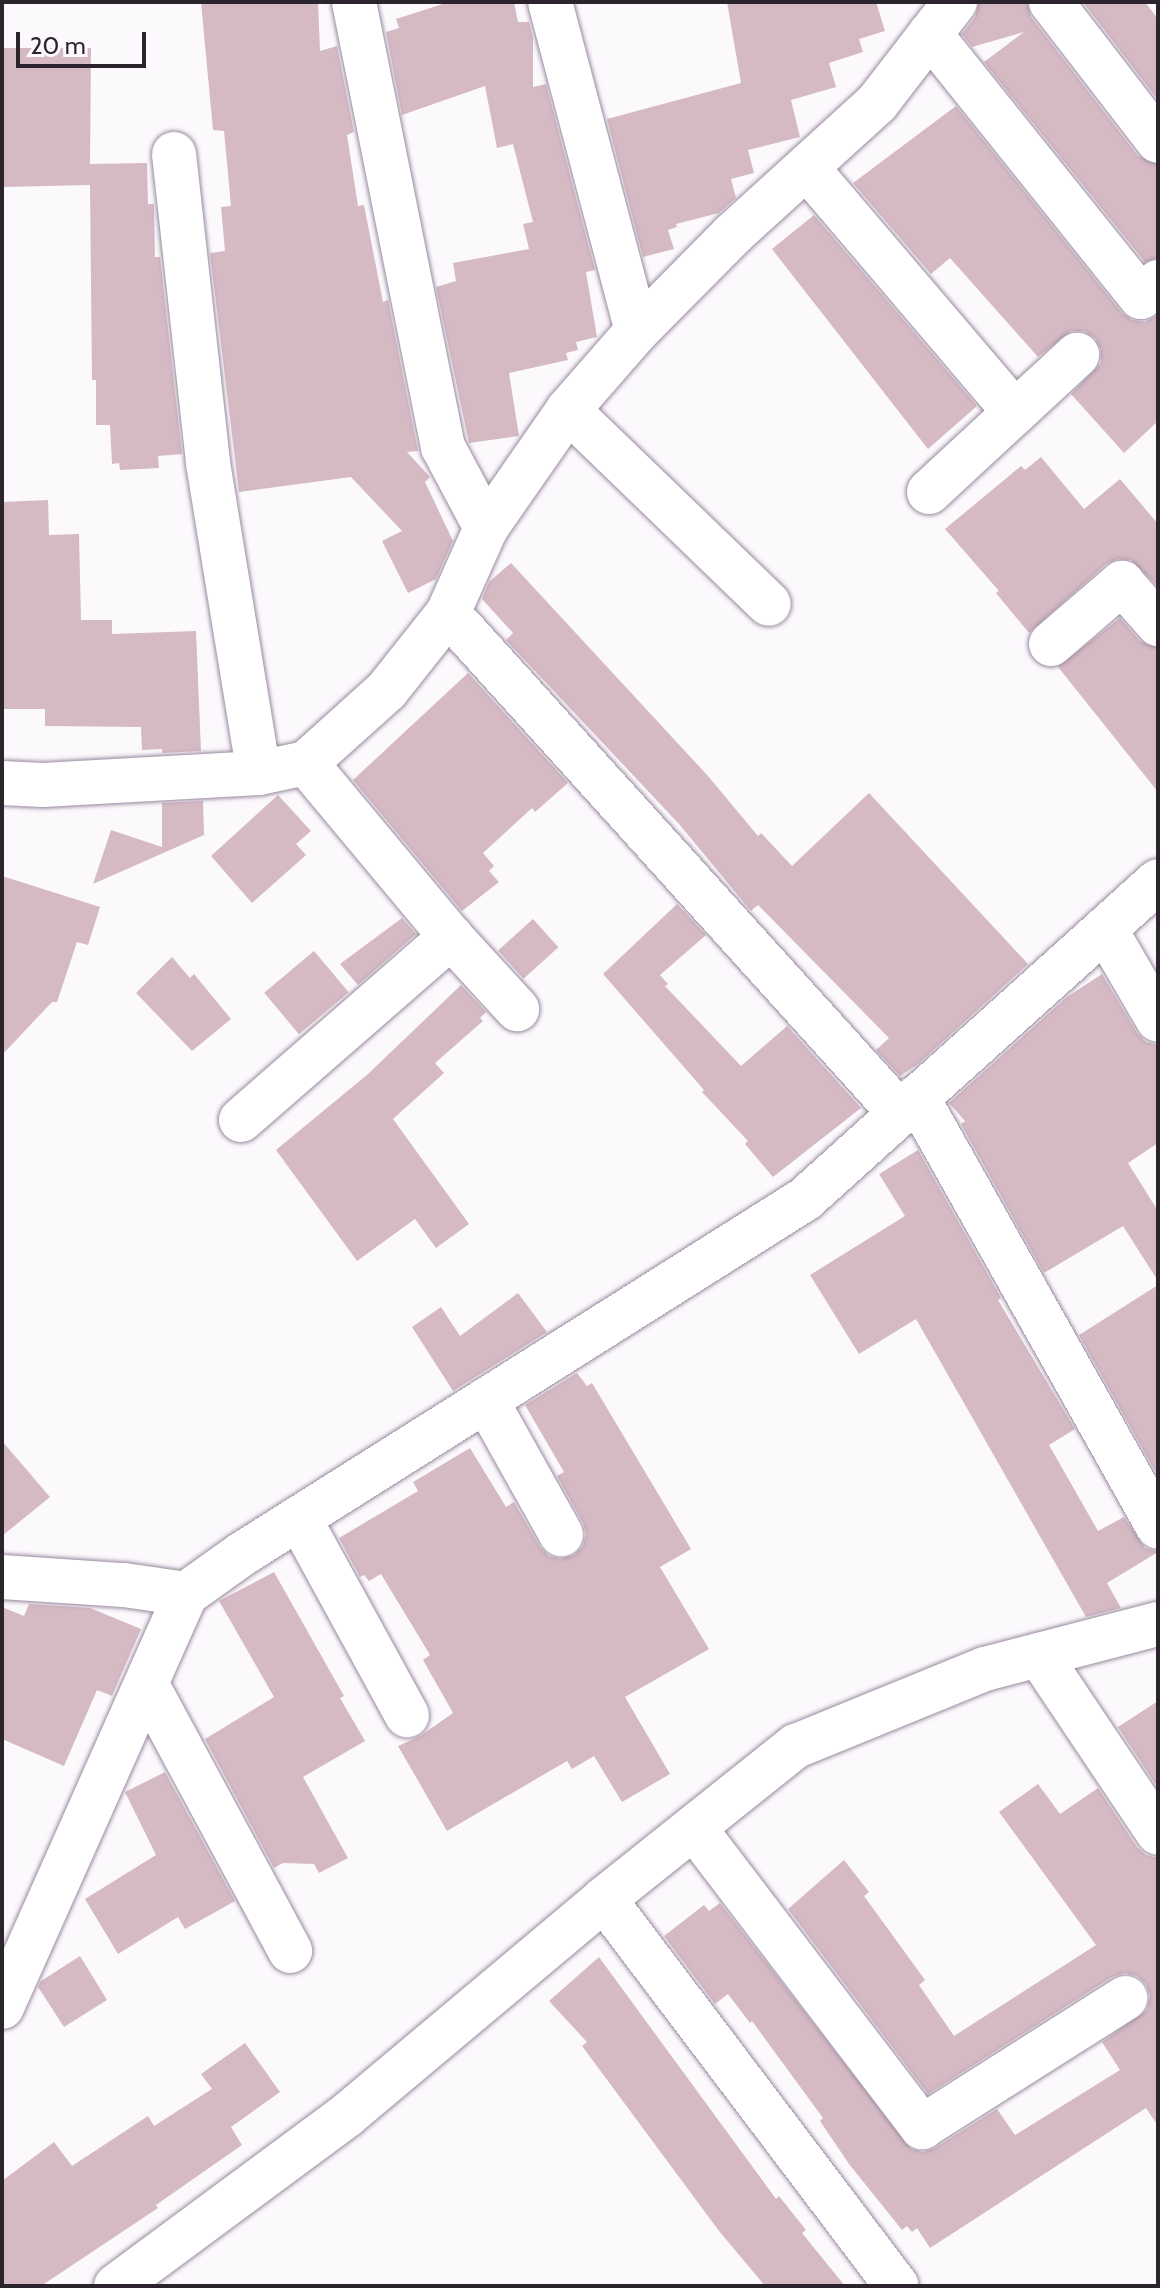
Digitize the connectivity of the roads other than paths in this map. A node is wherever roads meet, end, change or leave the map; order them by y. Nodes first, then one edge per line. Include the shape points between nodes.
1 (354, 2) edge
2 (550, 2) edge
3 (1051, 2) edge
4 (942, 18) edge
5 (1158, 141) edge
6 (174, 154) dead end
7 (807, 168) junction
8 (1158, 282) edge
9 (637, 331) junction
10 (1077, 355) dead end
11 (568, 410) junction
12 (1015, 412) junction
13 (929, 492) dead end
14 (486, 528) junction
15 (769, 604) dead end
16 (448, 613) junction
17 (1158, 624) edge
18 (1051, 644) dead end
19 (306, 763) junction
20 (259, 773) junction
21 (2, 783) edge
22 (1158, 881) edge
23 (1105, 929) junction
24 (451, 937) junction
25 (517, 1009) dead end
26 (1158, 1020) edge
27 (909, 1105) junction
28 (241, 1120) dead end
29 (486, 1400) junction
30 (299, 1518) junction
31 (1158, 1527) edge
32 (561, 1534) dead end
33 (2, 1577) edge
34 (186, 1594) junction
35 (1158, 1624) edge
36 (1039, 1655) junction
37 (147, 1685) junction
38 (407, 1715) dead end
39 (695, 1829) junction
40 (1158, 1833) edge
41 (604, 1899) junction
42 (14, 1947) edge
43 (290, 1951) dead end
44 (1125, 1998) dead end
45 (2, 2007) edge
46 (116, 2286) edge
47 (897, 2286) edge

1 - 14 street via 443,447
2 - 9 street
3 - 5 street
4 - 7 street via 877,103
4 - 8 street via 1141,297
6 - 20 street via 208,463
7 - 9 street
7 - 12 street
9 - 11 street
10 - 12 street
11 - 14 street
11 - 15 street
12 - 13 street
14 - 16 street
16 - 19 street via 387,690
16 - 27 street
17 - 18 street via 1122,583
19 - 20 street
19 - 24 street
20 - 21 street
22 - 23 street
23 - 26 street
23 - 27 street
24 - 25 street
24 - 28 street
27 - 29 street via 805,1199
27 - 31 street
29 - 30 street
29 - 32 street
30 - 34 street
30 - 38 street
33 - 34 street
34 - 37 street
35 - 36 street
36 - 39 street via 985,1669 796,1746
36 - 40 street
37 - 42 street
37 - 43 street
39 - 41 street
39 - 44 street via 922,2127
41 - 46 street via 347,2115
41 - 47 street
42 - 45 street

